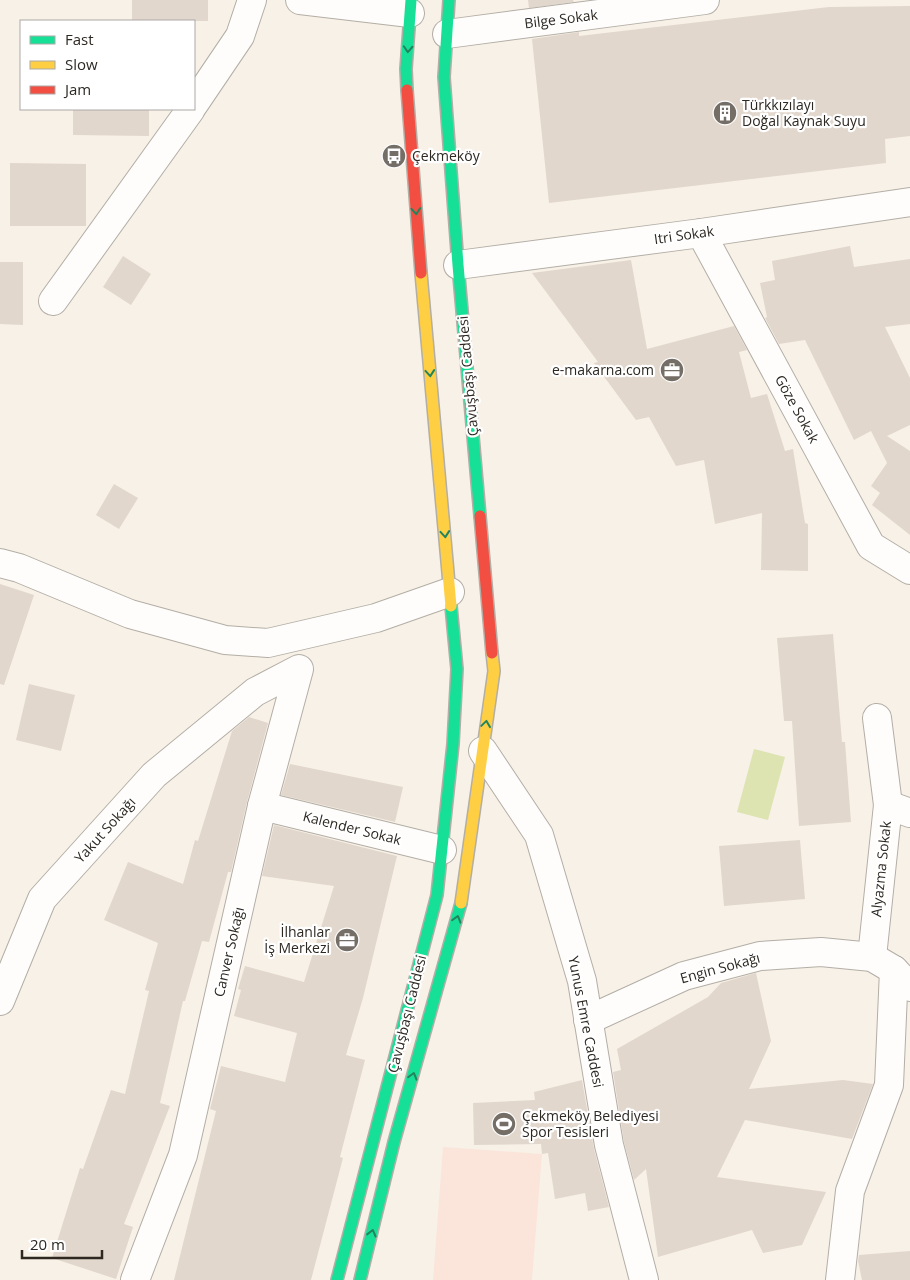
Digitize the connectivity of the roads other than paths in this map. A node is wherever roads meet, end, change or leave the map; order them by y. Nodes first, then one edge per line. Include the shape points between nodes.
1 (252, 0) edge
2 (300, 0) edge
3 (449, 0) edge
4 (706, 0) edge
5 (410, 6) edge
6 (447, 34) junction
7 (195, 103) edge
8 (190, 110) edge
9 (910, 202) edge
10 (700, 233) junction
11 (458, 266) junction
12 (53, 301) dead end
13 (0, 562) edge
14 (910, 570) edge
15 (450, 592) junction
16 (340, 626) junction
17 (299, 669) junction
18 (877, 718) dead end
19 (453, 744) junction
20 (483, 751) junction
21 (262, 806) junction
22 (899, 809) edge
23 (442, 850) junction
24 (892, 971) edge
25 (0, 1001) edge
26 (588, 1020) junction
27 (134, 1280) edge
28 (337, 1280) edge
29 (360, 1280) edge
30 (644, 1280) edge
31 (840, 1280) edge

1 - 7 street via 240,36
2 - 5 street, Çavuşbaşı Caddesi
3 - 6 main road, Çavuşbaşı Caddesi
4 - 6 street, Bilge Sokak
5 -> 15 main road, Çavuşbaşı Caddesi via 406,69 419,256
6 - 11 main road, Çavuşbaşı Caddesi via 444,77
8 - 12 street
9 - 10 street, Itri Sokak
10 - 11 street, Itri Sokak
10 - 14 street, Göze Sokak via 871,546
20 -> 11 main road, Çavuşbaşı Caddesi via 494,671
13 - 16 street via 130,614 225,640 268,643
15 - 16 street via 376,618
15 - 19 main road, Çavuşbaşı Caddesi via 457,669
16 - 17 street
17 - 21 street, Canver Sokağı
17 - 25 street, Yakut Sokağı via 255,692 154,775 42,899
18 - 22 street, Alyazma Sokak
19 - 20 main road
19 - 23 main road, Çavuşbaşı Caddesi
20 - 26 street, Yunus Emre Caddesi via 539,835 582,981
29 -> 20 main road, Çavuşbaşı Caddesi via 462,900
21 - 23 street, Kalender Sokak
21 - 27 street, Canver Sokağı via 183,1155
22 - 24 street, Alyazma Sokak
23 - 28 main road, Çavuşbaşı Caddesi via 436,895 417,975
24 - 26 street, Engin Sokağı via 821,952 760,956 684,976
24 - 31 street, Alyazma Sokak via 889,1085 850,1191
26 - 30 street, Yunus Emre Caddesi via 609,1146

